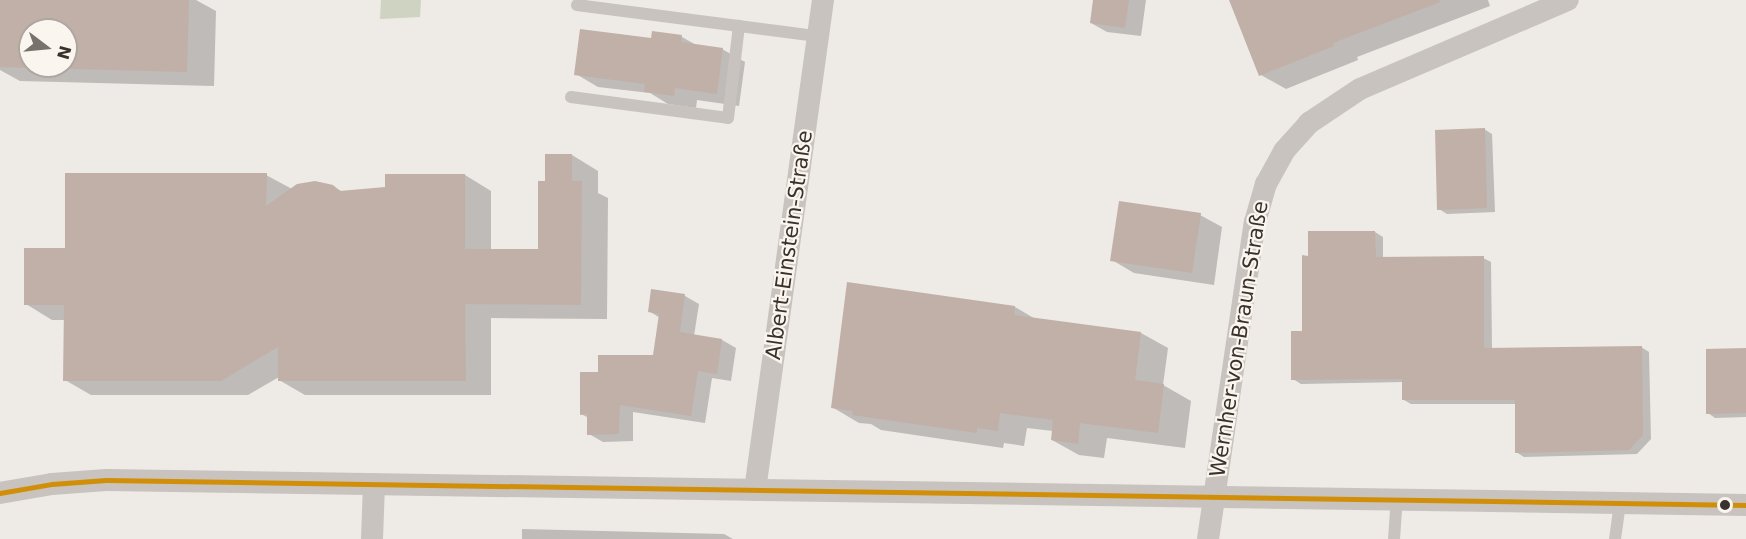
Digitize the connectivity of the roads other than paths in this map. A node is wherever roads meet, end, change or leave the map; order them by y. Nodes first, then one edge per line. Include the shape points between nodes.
1 (822, 0) edge
2 (1568, 0) edge
3 (577, 5) dead end
4 (739, 26) junction
5 (818, 36) junction
6 (571, 97) dead end
7 (374, 484) junction
8 (755, 490) junction
9 (0, 493) edge
10 (1214, 497) junction
11 (1397, 500) junction
12 (1620, 503) junction
13 (1746, 505) edge
14 (372, 539) edge
15 (1208, 539) edge
16 (1394, 539) edge
17 (1615, 539) edge

1 - 5 street, Albert-Einstein-Straße
2 - 10 street, Wernher-von-Braun-Straße via 1360,89 1309,123 1284,151 1266,184 1255,222
3 - 4 lane
4 - 5 lane
4 - 6 lane via 728,118
5 - 8 street, Albert-Einstein-Straße
7 - 8 street
7 - 9 street via 106,480
7 - 14 street
8 - 10 street
10 - 11 street
10 - 15 street, Wernher-von-Braun-Straße
11 - 12 street
11 - 16 lane
12 - 13 street
12 - 17 lane

